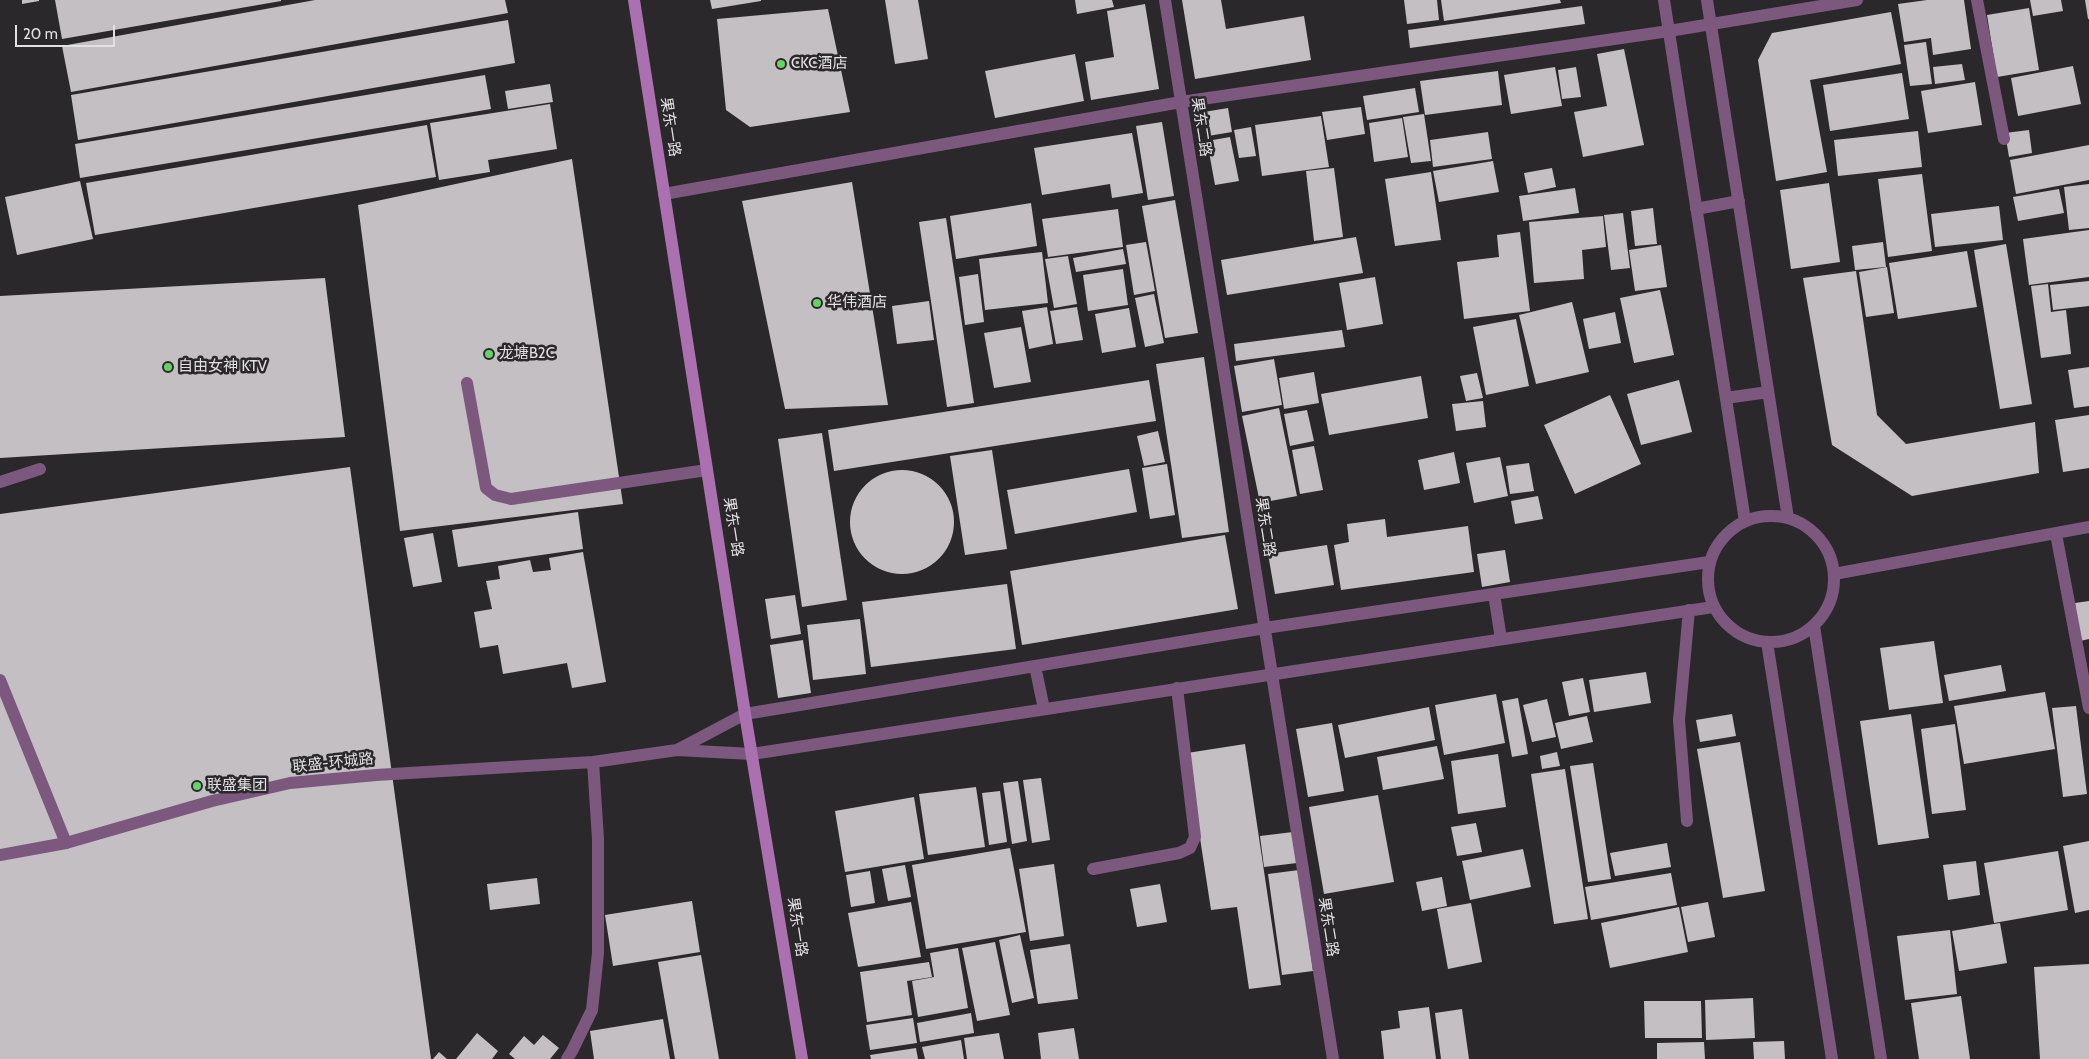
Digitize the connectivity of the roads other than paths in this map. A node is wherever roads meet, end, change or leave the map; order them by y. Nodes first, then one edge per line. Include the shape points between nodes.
1 (634, 0) edge
2 (1165, 0) edge
3 (1664, 0) edge
4 (1707, 0) edge
5 (1857, 0) edge
6 (1977, 0) edge
7 (1711, 25) junction
8 (1669, 31) junction
9 (1181, 102) junction
10 (2004, 139) dead end
11 (664, 194) junction
12 (1739, 202) junction
13 (1696, 208) junction
14 (467, 382) dead end
15 (1768, 392) junction
16 (1726, 398) junction
17 (40, 468) dead end
18 (708, 470) junction
19 (0, 482) edge
20 (1788, 518) junction
21 (1745, 521) junction
22 (2089, 527) edge
23 (2056, 534) junction
24 (1710, 562) junction
25 (1834, 574) junction
26 (1494, 594) junction
27 (1713, 607) junction
28 (1689, 610) junction
29 (1814, 626) junction
30 (1265, 628) junction
31 (1501, 639) junction
32 (1767, 642) junction
33 (1035, 666) junction
34 (1272, 674) junction
35 (0, 680) edge
36 (1177, 688) junction
37 (2089, 708) edge
38 (1044, 709) junction
39 (745, 714) junction
40 (677, 750) junction
41 (752, 754) junction
42 (593, 762) junction
43 (1687, 821) dead end
44 (66, 843) junction
45 (0, 855) edge
46 (1093, 869) dead end
47 (567, 1059) edge
48 (802, 1059) edge
49 (1333, 1059) edge
50 (1832, 1059) edge
51 (1881, 1059) edge

1 - 11 main road, 果东一路
2 - 9 street, 果东二路
3 - 8 street
4 - 7 street
5 - 7 street
6 - 10 street
7 - 8 street
7 - 12 street
8 - 9 street
8 - 13 street
9 - 11 street
9 - 30 street, 果东二路
11 - 18 main road, 果东一路
12 - 13 street
12 - 15 street
13 - 16 street
14 - 18 street via 486,488 495,495 511,499
15 - 16 street
15 - 20 street
16 - 21 street
17 - 19 street
18 - 39 main road, 果东一路
20 - 21 street via 1766,516
20 - 25 street via 1806,526 1820,539 1830,556
21 - 24 street via 1725,534
22 - 23 street
23 - 25 street
23 - 37 street
24 - 26 street
24 - 27 street via 1707,581
25 - 29 street via 1830,602
26 - 30 street
26 - 31 street
27 - 28 street
27 - 32 street via 1738,634
28 - 31 street
28 - 43 street via 1680,720
29 - 32 street via 1796,638
29 - 51 street
30 - 33 street
30 - 34 street, 果东二路
31 - 34 street
32 - 50 street
33 - 38 street
33 - 39 street
34 - 36 street
34 - 49 street, 果东二路
35 - 44 street
36 - 38 street
36 - 46 street via 1195,837 1190,848 1179,854
38 - 41 street
39 - 40 street
39 - 41 main road, 果东一路
40 - 41 street
40 - 42 street, 联盛-环城路
41 - 48 main road, 果东一路
42 - 44 street, 联盛-环城路 via 290,783 212,801
42 - 47 street via 598,839 598,953 592,1010
44 - 45 street, 联盛-环城路

